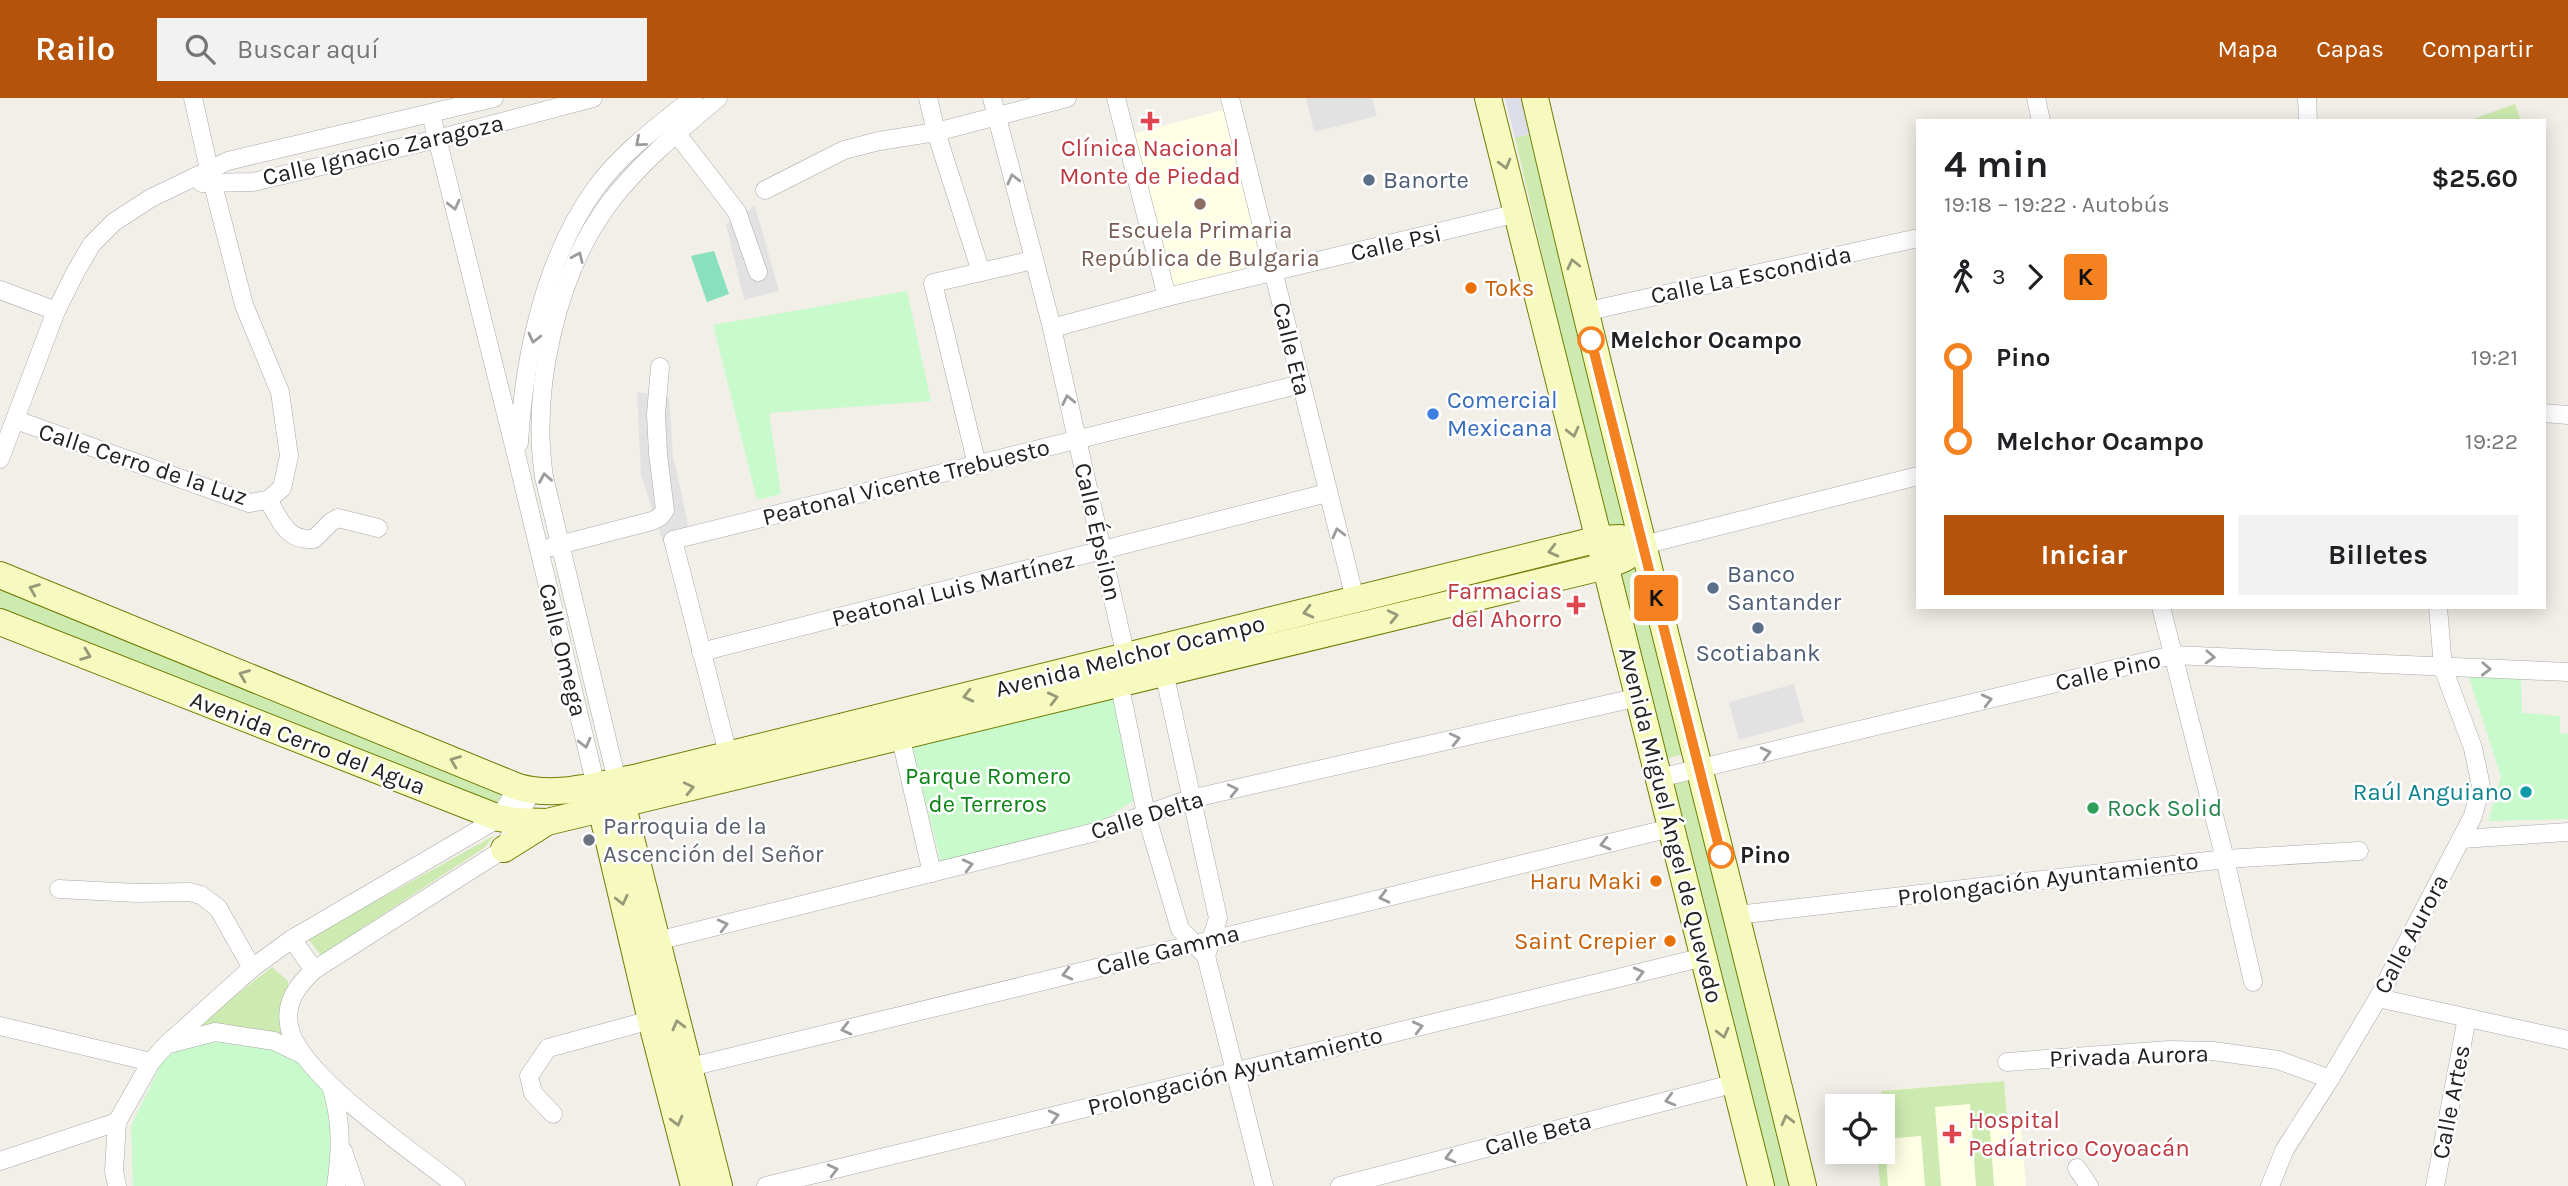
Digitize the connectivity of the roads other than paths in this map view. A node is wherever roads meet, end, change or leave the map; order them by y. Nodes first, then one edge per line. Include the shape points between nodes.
1 (193, 98) edge
2 (496, 98) edge
3 (593, 98) edge
4 (693, 98) edge
5 (718, 98) edge
6 (928, 98) edge
7 (992, 98) edge
8 (1067, 98) edge
9 (1116, 98) edge
10 (1230, 98) edge
11 (1488, 98) edge
12 (1535, 98) edge
13 (2036, 98) edge
14 (2306, 98) edge
15 (431, 114) junction
16 (997, 116) junction
17 (666, 119) junction
18 (2041, 119) edge
19 (2308, 119) edge
20 (500, 123) junction
21 (936, 132) junction
22 (678, 135) junction
23 (437, 139) junction
24 (210, 176) junction
25 (765, 190) dead end
26 (1518, 213) junction
27 (1916, 238) edge
28 (1033, 260) junction
29 (758, 272) dead end
30 (981, 272) junction
31 (1273, 272) junction
32 (0, 290) edge
33 (1167, 298) junction
34 (56, 311) junction
35 (1584, 312) junction
36 (1052, 328) junction
37 (660, 367) dead end
38 (1301, 384) junction
39 (2546, 413) edge
40 (2568, 415) edge
41 (16, 420) junction
42 (1076, 440) junction
43 (0, 459) edge
44 (519, 462) junction
45 (977, 465) junction
46 (1916, 477) edge
47 (1327, 493) junction
48 (268, 500) junction
49 (378, 528) dead end
50 (1599, 539) junction
51 (560, 545) junction
52 (1643, 545) junction
53 (539, 550) junction
54 (1102, 551) junction
55 (1606, 566) junction
56 (0, 575) edge
57 (1355, 599) junction
58 (2161, 609) edge
59 (2438, 609) edge
60 (0, 622) edge
61 (701, 652) junction
62 (2173, 656) junction
63 (1162, 660) junction
64 (2443, 668) junction
65 (1123, 670) junction
66 (2568, 672) edge
67 (1640, 697) junction
68 (900, 735) junction
69 (728, 754) junction
70 (1700, 769) junction
71 (1659, 778) junction
72 (525, 789) junction
73 (609, 795) junction
74 (1190, 800) junction
75 (1146, 814) junction
76 (508, 819) junction
77 (547, 822) junction
78 (1671, 828) junction
79 (2568, 832) edge
80 (2462, 839) junction
81 (504, 849) junction
82 (2359, 851) dead end
83 (2225, 859) junction
84 (932, 873) junction
85 (59, 889) dead end
86 (1737, 915) junction
87 (292, 939) junction
88 (657, 941) junction
89 (1203, 946) junction
90 (1704, 957) junction
91 (252, 968) junction
92 (314, 970) junction
93 (2253, 982) dead end
94 (2378, 998) junction
95 (2467, 1018) junction
96 (651, 1020) junction
97 (0, 1027) edge
98 (2568, 1040) edge
99 (166, 1045) junction
100 (300, 1054) junction
101 (151, 1062) junction
102 (2007, 1062) dead end
103 (676, 1070) junction
104 (1235, 1071) junction
105 (2330, 1079) junction
106 (1736, 1083) junction
107 (332, 1088) junction
108 (553, 1114) dead end
109 (117, 1122) junction
110 (341, 1144) junction
111 (0, 1161) edge
112 (2077, 1168) dead end
113 (117, 1186) edge
114 (336, 1186) edge
115 (355, 1186) edge
116 (456, 1186) edge
117 (694, 1186) edge
118 (719, 1186) edge
119 (766, 1186) edge
120 (1264, 1186) edge
121 (1340, 1186) edge
122 (1761, 1186) edge
123 (1803, 1186) edge
124 (2089, 1186) edge
125 (2270, 1186) edge
126 (2435, 1186) edge

1 - 24 street, Calle Cerro de la Luz
2 - 15 street, Calle Ignacio Zaragoza
2 - 20 street
3 - 20 street, Calle Ignacio Zaragoza
4 - 17 street
5 - 22 street, Calle Omega
6 - 21 street
7 - 16 street, Calle Épsilon
8 - 16 street
9 - 33 street
10 - 31 street, Calle Eta
11 -> 26 street, Avenida Miguel Ángel de Quevedo
35 -> 12 street, Avenida Miguel Ángel de Quevedo
13 - 18 street
14 - 19 street
15 - 23 street, Calle Omega
15 - 24 street, Calle Ignacio Zaragoza via 236,159
16 - 21 street
28 -> 16 street, Calle Épsilon
17 - 22 street
17 -> 44 street via 595,189 548,283 524,381
20 - 23 street, Calle Ignacio Zaragoza
21 - 25 street via 844,150
21 - 30 street
22 - 29 street via 737,212
51 -> 22 street, Calle Omega via 544,477 540,416 543,380 565,286 584,243 610,202
23 - 24 street, Calle Ignacio Zaragoza via 254,182
23 -> 44 street, Calle Omega
24 - 34 street via 151,198 114,222 87,253
24 - 48 street, Calle Cerro de la Luz via 244,305 280,391 289,456 282,488
26 - 31 street, Calle Psi
26 -> 50 street, Avenida Miguel Ángel de Quevedo
27 - 35 street, Calle La Escondida
28 - 30 street
28 - 36 street, Calle Épsilon
30 - 45 street via 933,283
31 - 33 street, Calle Psi
31 - 38 street, Calle Eta
32 - 34 street
33 - 36 street, Calle Psi
34 - 41 street
35 - 52 street, Avenida Miguel Ángel de Quevedo
42 -> 36 street, Calle Épsilon
37 - 51 street via 656,414 665,510 652,521
38 - 42 street, Peatonal Vicente Trebuesto
38 - 47 street, Calle Eta
39 - 40 street
41 - 43 street
41 - 48 street, Calle Cerro de la Luz via 249,503
42 - 45 street, Peatonal Vicente Trebuesto
42 - 54 street, Calle Épsilon
44 - 53 street, Calle Omega
45 - 61 street, Peatonal Vicente Trebuesto via 673,540
46 - 52 street, Avenida Melchor Ocampo
47 - 54 street, Peatonal Luis Martínez
57 -> 47 street, Calle Eta
48 - 49 street via 288,533 300,540 314,539 338,518
50 - 52 street, Avenida Melchor Ocampo via 1620,538
50 - 55 street, Avenida Miguel Ángel de Quevedo
50 -> 57 street, Avenida Melchor Ocampo
51 - 53 street
51 - 73 street, Calle Omega
52 - 55 street, Avenida Melchor Ocampo
52 - 70 street, Avenida Miguel Ángel de Quevedo
53 -> 73 street, Calle Omega
54 - 61 street, Peatonal Luis Martínez
54 - 65 street, Calle Épsilon
63 -> 55 street, Avenida Melchor Ocampo
55 - 67 street, Avenida Miguel Ángel de Quevedo
72 -> 56 street, Avenida Cerro del Agua
57 -> 63 street, Avenida Melchor Ocampo
58 - 62 street
59 - 64 street, Calle Aurora
60 -> 76 street, Avenida Cerro del Agua
61 - 69 street
62 -> 64 street, Calle Pino
70 -> 62 street, Calle Pino
62 - 83 street
63 - 65 street, Avenida Melchor Ocampo
63 - 74 street, Calle Épsilon
64 -> 66 street, Calle Pino
64 - 80 street, Calle Aurora via 2473,748 2481,786
68 -> 65 street, Avenida Melchor Ocampo
65 -> 69 street, Avenida Melchor Ocampo
65 - 75 street, Calle Épsilon
67 - 71 street, Avenida Miguel Ángel de Quevedo
74 -> 67 street, Calle Delta
73 -> 68 street, Avenida Melchor Ocampo
68 - 84 street
69 - 73 street, Avenida Melchor Ocampo
70 - 71 street, Calle Pino
70 - 86 street, Avenida Miguel Ángel de Quevedo
71 - 78 street, Avenida Miguel Ángel de Quevedo
72 - 73 street, Avenida Cerro del Agua
72 - 76 street
73 - 77 street, Avenida Cerro del Agua
73 - 88 street, Calle Omega
73 -> 96 street, Calle Omega
74 - 75 street, Calle Delta
74 - 89 street, Calle Épsilon via 1218,918
84 -> 75 street, Calle Delta via 1096,832
75 - 89 street, Calle Épsilon via 1180,929
76 - 77 street, Avenida Cerro del Agua
76 - 81 street
76 - 87 street
77 - 81 street
78 -> 89 street, Calle Gamma
78 - 90 street, Avenida Miguel Ángel de Quevedo
79 - 80 street
80 - 94 street, Calle Aurora
81 - 92 street
82 - 83 street, Prolongación Ayuntamiento
83 - 86 street, Prolongación Ayuntamiento
83 - 93 street
88 -> 84 street, Calle Delta
85 - 91 street via 201,895 218,908
123 -> 86 street, Avenida Miguel Ángel de Quevedo
87 - 91 street
87 - 92 street
103 -> 88 street, Calle Omega
89 -> 103 street, Calle Gamma
89 - 104 street, Calle Épsilon
104 -> 90 street, Prolongación Ayuntamiento
90 -> 106 street, Avenida Miguel Ángel de Quevedo
91 - 99 street
92 - 100 street via 299,984 289,1003 289,1027
94 - 95 street
94 - 105 street, Calle Aurora
95 - 98 street
95 - 126 street, Calle Artes
96 - 103 street, Calle Omega
96 - 108 street via 548,1048 529,1076 533,1093
97 - 101 street
99 - 100 street via 215,1032 274,1041
99 - 101 street
100 - 107 street
101 - 109 street
102 - 105 street, Privada Aurora via 2213,1051 2278,1060
103 -> 117 street, Calle Omega
103 - 118 street, Calle Omega
119 -> 104 street, Prolongación Ayuntamiento
104 - 120 street, Calle Épsilon
105 - 125 street, Calle Aurora via 2285,1149
106 -> 121 street, Calle Beta
106 - 122 street, Avenida Miguel Ángel de Quevedo
107 - 110 street
107 - 116 street
109 - 111 street
109 - 113 street
110 - 114 street
110 - 115 street
112 - 124 street

